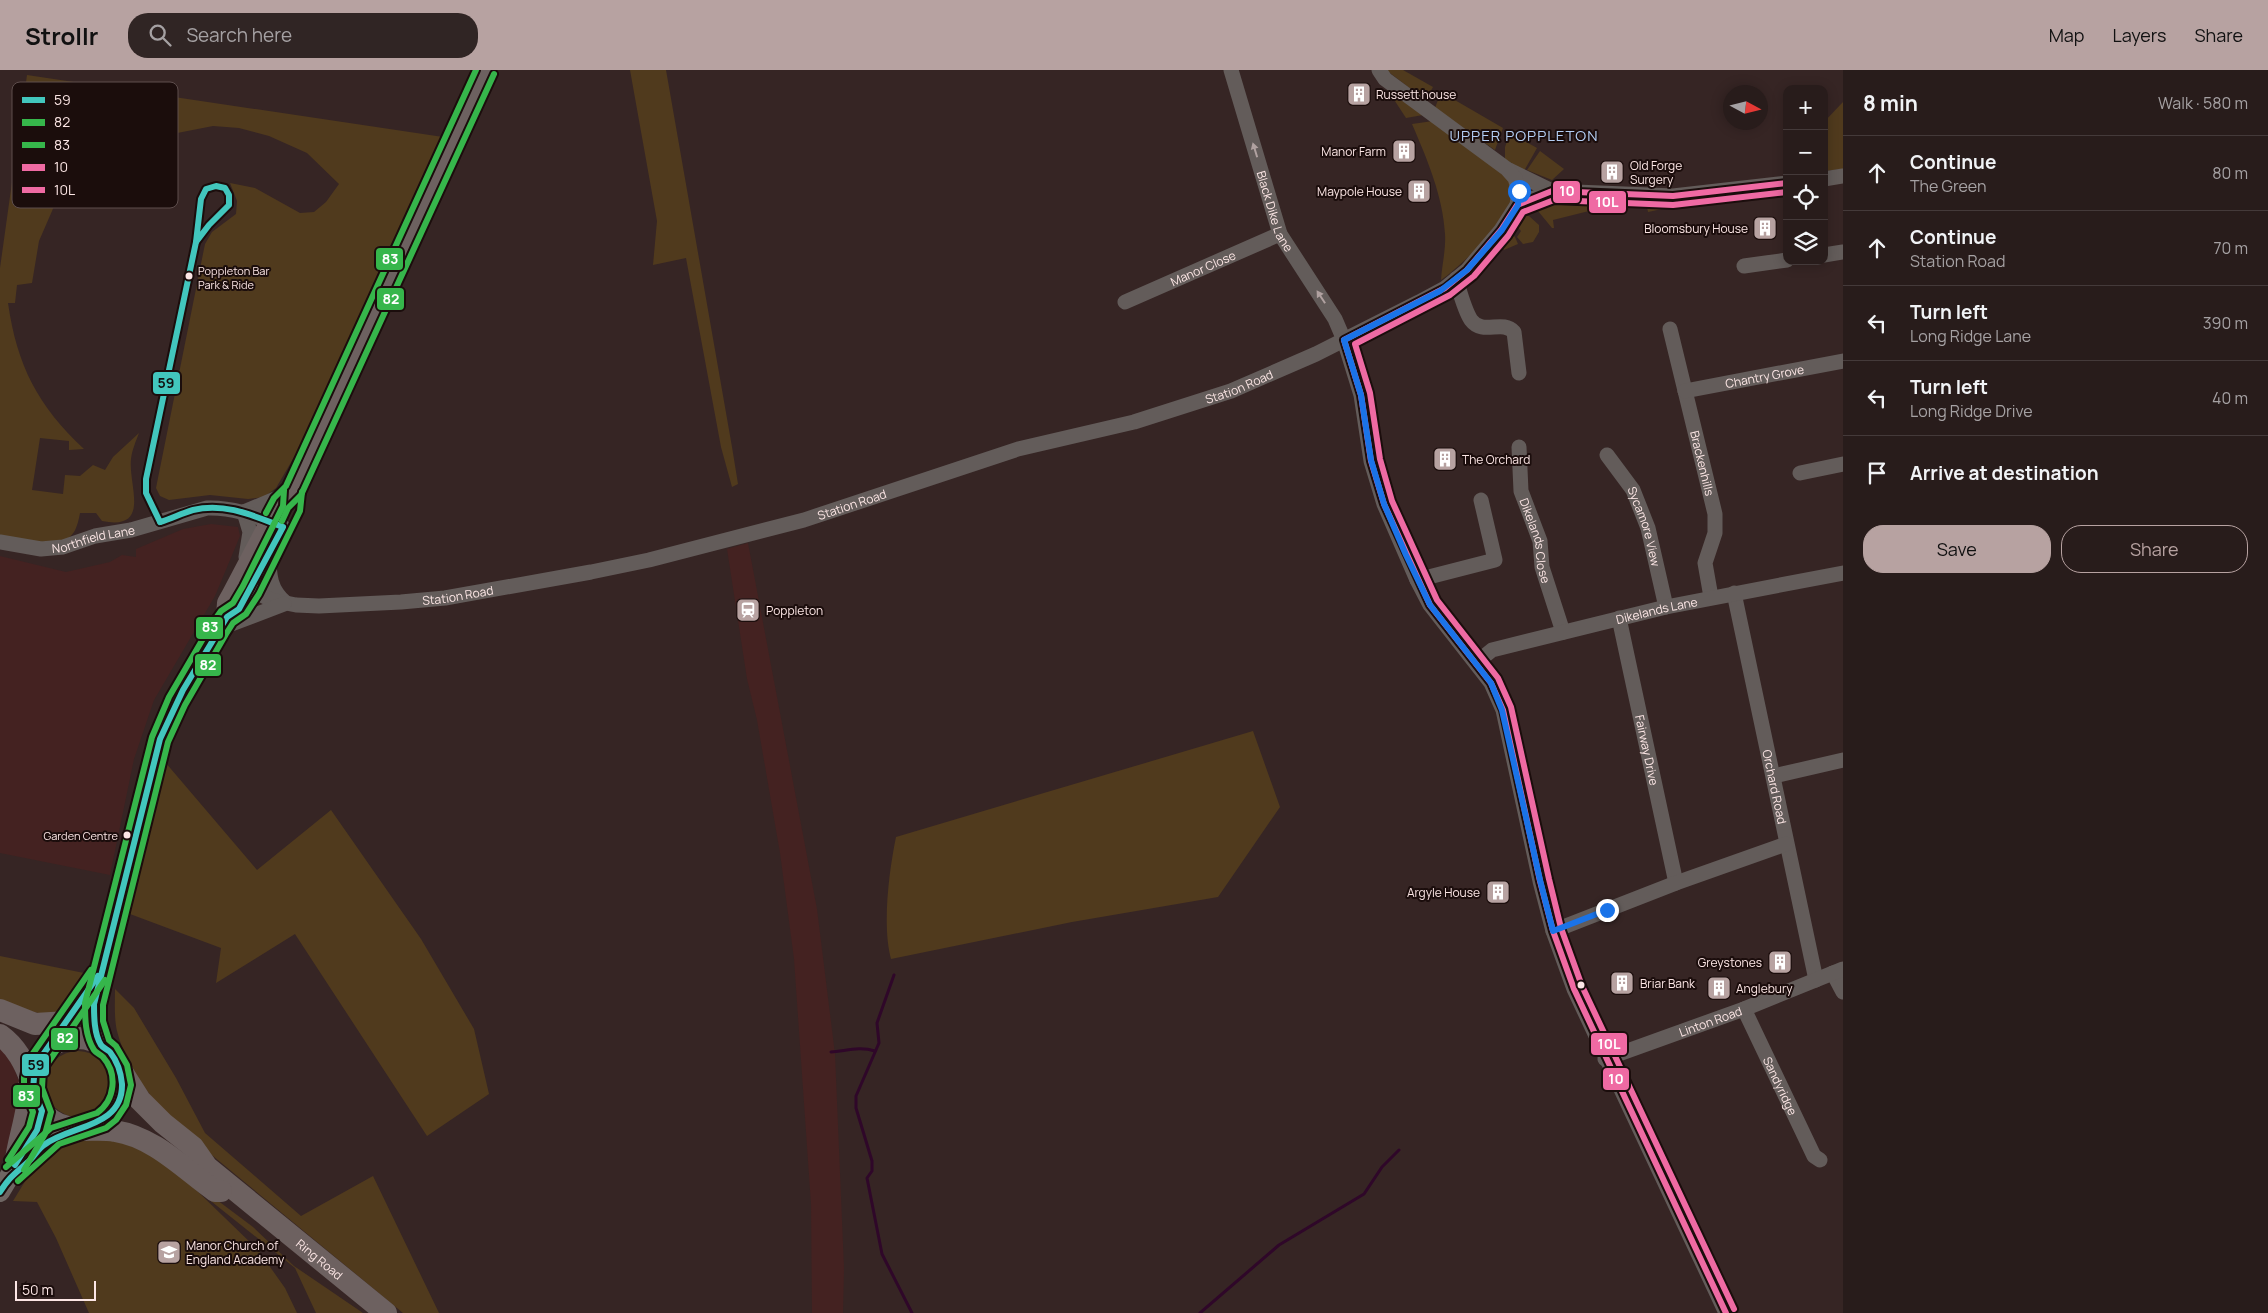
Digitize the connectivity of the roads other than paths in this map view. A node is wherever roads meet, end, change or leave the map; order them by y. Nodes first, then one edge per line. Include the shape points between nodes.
1 (486, 70) edge
2 (1230, 70) edge
3 (1382, 74) edge
4 (1507, 169) junction
5 (1843, 176) edge
6 (1828, 178) edge
7 (1783, 183) edge
8 (1552, 191) junction
9 (1518, 205) junction
10 (1280, 234) junction
11 (1843, 252) edge
12 (1828, 254) edge
13 (1783, 261) edge
14 (1744, 266) dead end
15 (1456, 279) junction
16 (1125, 302) dead end
17 (1670, 329) dead end
18 (1344, 340) junction
19 (1843, 361) edge
20 (1519, 373) dead end
21 (1686, 391) junction
22 (1519, 447) dead end
23 (1607, 455) dead end
24 (1843, 464) edge
25 (1800, 473) dead end
26 (293, 491) junction
27 (1481, 500) dead end
28 (244, 512) junction
29 (277, 525) junction
30 (0, 542) edge
31 (269, 556) junction
32 (1843, 573) edge
33 (1417, 580) junction
34 (244, 583) junction
35 (1734, 593) junction
36 (1711, 597) junction
37 (286, 603) junction
38 (1666, 607) junction
39 (1619, 618) junction
40 (223, 623) junction
41 (1563, 632) junction
42 (1476, 663) junction
43 (1843, 760) edge
44 (1774, 776) junction
45 (1786, 844) junction
46 (1676, 883) junction
47 (1553, 931) junction
48 (1838, 971) edge
49 (100, 972) junction
50 (1816, 980) junction
51 (1843, 992) edge
52 (1744, 1009) junction
53 (0, 1010) edge
54 (0, 1020) edge
55 (68, 1022) junction
56 (0, 1035) edge
57 (101, 1045) junction
58 (51, 1046) junction
59 (1605, 1059) junction
60 (123, 1072) junction
61 (31, 1079) junction
62 (42, 1111) junction
63 (109, 1115) junction
64 (78, 1129) junction
65 (1820, 1160) dead end
66 (207, 1167) junction
67 (13, 1170) junction
68 (0, 1192) edge
69 (237, 1193) junction
70 (386, 1313) edge
71 (1726, 1313) edge

1 - 26 highway
10 -> 2 street, Black Dike Lane
3 - 4 street
4 - 8 street
4 - 9 street via 1515,178 1519,191
5 - 6 street
7 - 8 street via 1673,196
8 - 9 street
9 - 15 street, Station Road via 1502,230
10 - 16 street, Manor Close
18 -> 10 street, Black Dike Lane via 1336,319
11 - 12 street
13 - 14 street
15 - 18 street, Station Road via 1440,291
15 - 20 street via 1470,319 1476,325 1490,328 1503,325 1514,332
17 - 21 street, Brackenhills
18 - 33 street, Black Dike Lane via 1361,395 1371,460 1384,504
18 - 37 street, Station Road via 1231,391 1134,422 1018,449 804,520 649,560 446,598 319,606
19 - 21 street, Chantry Grove
21 - 36 street, Brackenhills via 1715,514 1715,533 1705,563
22 - 41 street, Dikelands Close via 1521,491 1540,541 1542,566
23 - 38 street, Sycamore View via 1633,490 1648,528
24 - 25 street
26 - 28 street
26 - 29 highway via 281,503
27 - 33 street via 1495,560
28 - 29 street, Northfield Lane
28 - 30 street, Northfield Lane via 220,508 193,510 160,522 95,536 63,547 41,549
28 - 34 street via 250,539
29 - 31 highway
29 - 34 highway
31 - 34 highway
31 - 37 street via 271,585
32 - 35 street, Dikelands Lane
33 - 42 street, Black Dike Lane via 1430,605
34 - 37 street, Station Road via 265,598
34 - 40 highway via 239,609
35 - 36 street, Dikelands Lane
35 - 44 street, Orchard Road
36 - 38 street, Dikelands Lane
37 - 40 street
38 - 39 street, Dikelands Lane
39 - 41 street, Dikelands Lane
39 - 46 street, Fairway Drive
40 - 49 highway via 177,701 160,739 112,937
41 - 42 street, Dikelands Lane via 1492,650
42 - 47 street, Black Dike Lane via 1491,683 1502,710
43 - 44 street
44 - 45 street, Orchard Road
45 - 46 street
45 - 50 street, Orchard Road
46 - 47 street
47 - 59 street, Black Dike Lane
48 - 50 street, Linton Road
48 - 51 street
49 - 55 highway
49 - 57 highway via 93,1013
49 - 60 highway via 106,1019
50 - 52 street, Linton Road
52 - 59 street, Linton Road
52 - 65 street, Sandyridge via 1814,1156
53 - 55 highway via 35,1024
54 - 58 highway via 22,1035
55 - 58 highway
56 - 61 highway via 18,1052
57 - 58 highway via 76,1038
57 - 60 highway
58 - 61 highway via 35,1066
59 - 71 street, Black Dike Lane
60 - 63 highway via 120,1094
60 - 66 highway, Ring Road via 140,1100 193,1147
61 - 62 highway via 36,1102
61 - 67 highway via 28,1112
62 - 64 highway via 63,1126
62 - 67 main road via 36,1130
63 - 64 highway
63 - 66 highway, Ring Road via 139,1123 185,1157
64 - 67 main road via 56,1136
64 - 69 highway via 116,1131 133,1136 158,1148 215,1191
66 - 69 highway, Ring Road
67 - 68 main road
69 - 70 highway, Ring Road

